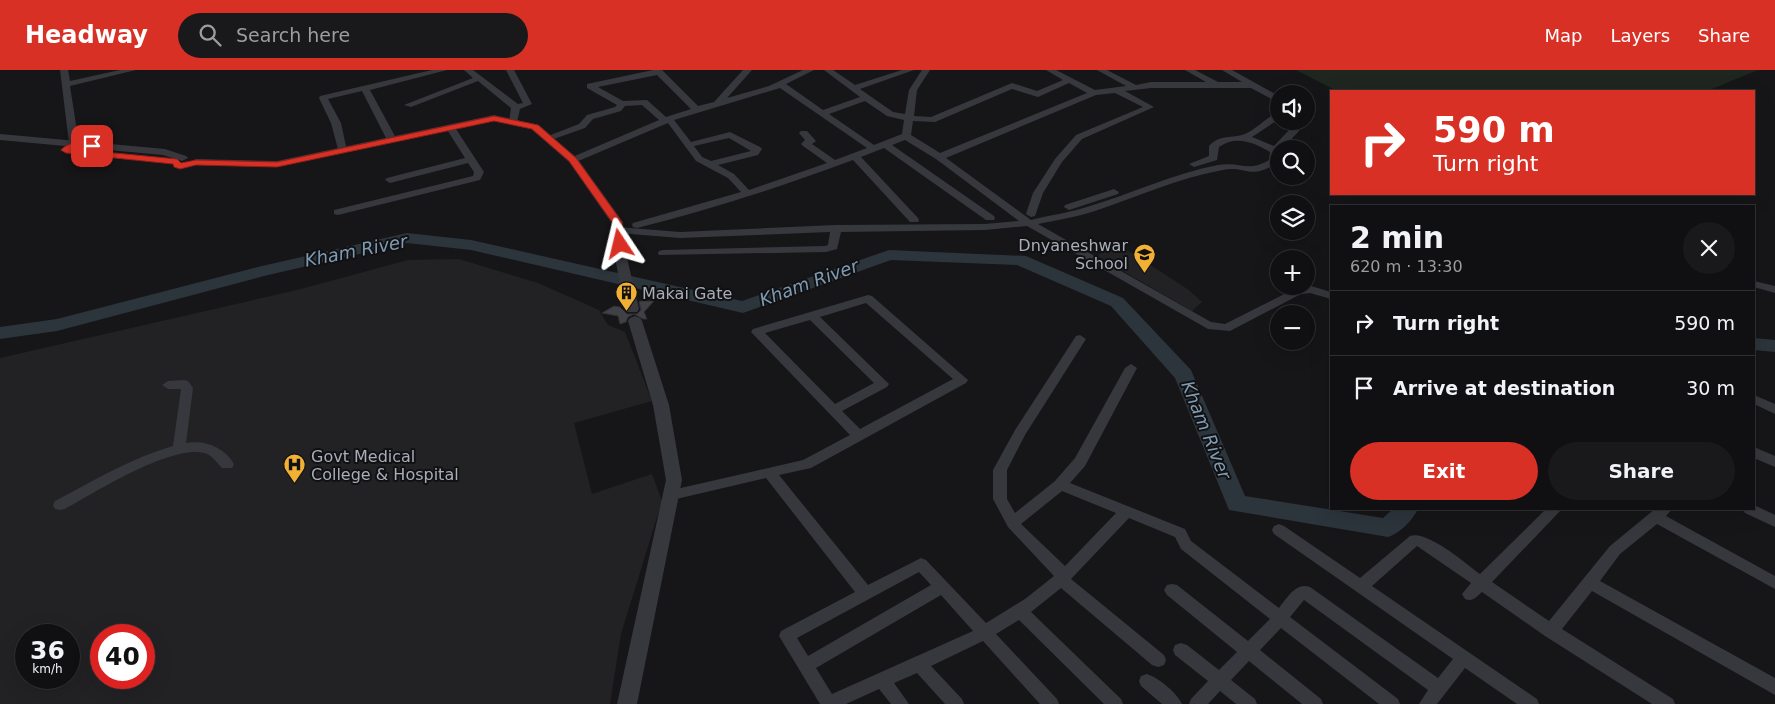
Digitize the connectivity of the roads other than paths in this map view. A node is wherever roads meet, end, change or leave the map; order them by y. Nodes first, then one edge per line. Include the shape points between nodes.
1 (64, 70) edge
2 (132, 70) edge
3 (443, 70) edge
4 (468, 70) edge
5 (510, 70) edge
6 (748, 70) edge
7 (810, 70) edge
8 (828, 70) edge
9 (910, 70) edge
10 (1050, 70) edge
11 (1101, 70) edge
12 (1188, 70) edge
13 (1226, 70) edge
14 (657, 71) edge
15 (924, 74) edge
16 (479, 78) junction
17 (1070, 80) junction
18 (66, 84) junction
19 (780, 84) junction
20 (1218, 85) junction
21 (1133, 86) junction
22 (1252, 86) junction
23 (365, 88) junction
24 (854, 88) junction
25 (1114, 88) junction
26 (1094, 93) junction
27 (1270, 95) edge
28 (867, 97) junction
29 (622, 104) junction
30 (716, 104) junction
31 (408, 105) dead end
32 (516, 107) junction
33 (698, 110) junction
34 (822, 113) junction
35 (909, 118) junction
36 (667, 120) junction
37 (1270, 121) edge
38 (513, 122) junction
39 (451, 128) junction
40 (1294, 130) edge
41 (804, 133) dead end
42 (906, 136) junction
43 (0, 138) edge
44 (548, 138) junction
45 (1243, 138) junction
46 (392, 140) junction
47 (1285, 140) edge
48 (0, 144) edge
49 (885, 144) junction
50 (689, 145) junction
51 (70, 147) junction
52 (1270, 148) edge
53 (874, 149) junction
54 (342, 151) junction
55 (855, 156) junction
56 (940, 157) junction
57 (1214, 158) junction
58 (471, 159) junction
59 (572, 160) junction
60 (1270, 163) edge
61 (835, 164) junction
62 (708, 165) junction
63 (1228, 166) junction
64 (390, 180) dead end
65 (747, 193) junction
66 (338, 212) dead end
67 (990, 218) junction
68 (1026, 218) junction
69 (914, 220) junction
70 (638, 225) junction
71 (618, 226) junction
72 (836, 228) junction
73 (662, 253) dead end
74 (1755, 284) edge
75 (1775, 290) edge
76 (1330, 296) edge
77 (812, 316) junction
78 (1080, 339) dead end
79 (1132, 368) dead end
80 (168, 385) dead end
81 (1755, 399) edge
82 (1775, 409) edge
83 (833, 410) junction
84 (859, 436) junction
85 (179, 450) junction
86 (1755, 452) edge
87 (1775, 462) edge
88 (227, 464) dead end
89 (769, 472) junction
90 (1060, 485) junction
91 (672, 495) junction
92 (60, 505) dead end
93 (1554, 510) edge
94 (1752, 510) edge
95 (1127, 511) junction
96 (1661, 513) edge
97 (1775, 522) edge
98 (1013, 523) junction
99 (1279, 530) dead end
100 (1062, 577) junction
101 (1482, 582) junction
102 (1589, 582) junction
103 (1775, 584) edge
104 (942, 587) junction
105 (1360, 587) junction
106 (1172, 590) dead end
107 (866, 594) junction
108 (1470, 594) dead end
109 (1020, 611) junction
110 (1279, 617) junction
111 (1550, 630) junction
112 (983, 632) junction
113 (1181, 650) dead end
114 (1248, 650) junction
115 (1463, 658) junction
116 (1158, 660) dead end
117 (919, 664) junction
118 (805, 666) junction
119 (881, 680) junction
120 (1219, 680) junction
121 (1147, 681) dead end
122 (1775, 687) edge
123 (1439, 688) junction
124 (628, 704) edge
125 (828, 704) edge
126 (901, 704) edge
127 (956, 704) edge
128 (1051, 704) edge
129 (1115, 704) edge
130 (1174, 704) edge
131 (1197, 704) edge
132 (1249, 704) edge
133 (1315, 704) edge
134 (1392, 704) edge
135 (1427, 704) edge
136 (1531, 704) edge
137 (1668, 704) edge

1 - 18 street
2 - 18 street
3 - 23 street
4 - 16 street
5 - 32 street via 528,104
6 - 30 street
7 - 19 street
8 - 24 street
9 - 15 street
9 - 24 street
10 - 17 street
11 - 21 street
12 - 20 street
13 - 22 street
14 - 29 street via 590,86
14 - 33 street
15 - 35 street via 913,90
16 - 31 street
16 - 32 street
17 - 26 street
17 - 35 street via 1038,94 1012,86 932,120
18 - 51 street
19 - 30 street
19 - 34 street
20 - 21 street
20 - 22 street
21 - 25 street
22 - 27 street
23 - 46 street
23 - 54 street via 323,98 336,123
24 - 28 street
25 - 26 street
25 - 68 street via 1150,107 1079,137 1058,161
26 - 56 street
28 - 34 street
28 - 35 street via 890,114
29 - 36 street via 644,102
29 - 44 street via 618,109 590,117 582,126
30 - 33 street
32 - 38 street
33 - 36 street
34 - 53 street
35 - 42 street
36 - 50 street
36 - 59 street
37 - 45 street
38 - 39 street via 494,118
38 - 44 street via 535,127
39 - 46 street
39 - 58 street
40 - 47 street
41 - 61 street via 811,141 806,144
42 - 49 street
42 - 56 street
43 - 51 street
44 - 59 street
45 - 52 street
45 - 57 street via 1218,142 1214,146
46 - 54 street
48 - 51 street
49 - 53 street
49 - 67 street
50 - 62 street
50 - 62 street via 730,135 756,149 755,152
51 - 54 street via 180,160 195,156 199,158 196,162 277,164
53 - 55 street
55 - 61 street
55 - 69 street
56 - 68 street
57 - 63 street
57 - 68 street via 1072,207
58 - 64 street
58 - 66 street via 480,174 474,179
59 - 71 street
60 - 63 street via 1251,170
61 - 65 street
62 - 65 street via 731,176
63 - 68 street via 1191,173 1090,210
65 - 70 street
67 - 68 street
67 - 69 street
68 - 72 street via 985,227
68 - 76 street via 1208,325 1226,328 1298,291 1311,289
69 - 70 street via 851,220 683,230
70 - 71 street
71 - 72 street via 680,235
71 - 91 street via 632,310 661,405 674,480
72 - 73 street via 833,247 826,249
74 - 75 street
77 - 83 street via 883,384
77 - 83 street via 756,332
77 - 84 street via 868,299 962,380
78 - 98 street via 1000,470 1000,498
79 - 90 street via 1080,462
80 - 85 street via 184,384 187,388
81 - 82 street
83 - 84 street
84 - 89 street via 806,464
85 - 88 street via 208,448
85 - 92 street via 137,465
86 - 87 street
89 - 91 street
89 - 107 street
90 - 95 street
90 - 98 street
91 - 124 street
93 - 101 street
94 - 97 street
95 - 100 street
95 - 110 street via 1180,532 1186,545
96 - 102 street via 1615,550
96 - 103 street
98 - 100 street
99 - 105 street
100 - 109 street
100 - 116 street
101 - 105 street via 1423,542 1415,540
101 - 108 street
101 - 111 street
102 - 111 street
102 - 122 street
104 - 107 street via 921,564
104 - 112 street
104 - 118 street
105 - 115 street
106 - 114 street
107 - 118 street via 786,636
109 - 112 street
109 - 129 street
110 - 114 street
110 - 123 street via 1300,594 1307,592
110 - 134 street
111 - 137 street
112 - 117 street
112 - 128 street
113 - 120 street
114 - 120 street
114 - 133 street
115 - 123 street
115 - 136 street
117 - 119 street
117 - 127 street
118 - 125 street
119 - 125 street
119 - 126 street
120 - 131 street
120 - 132 street
121 - 130 street
123 - 135 street

